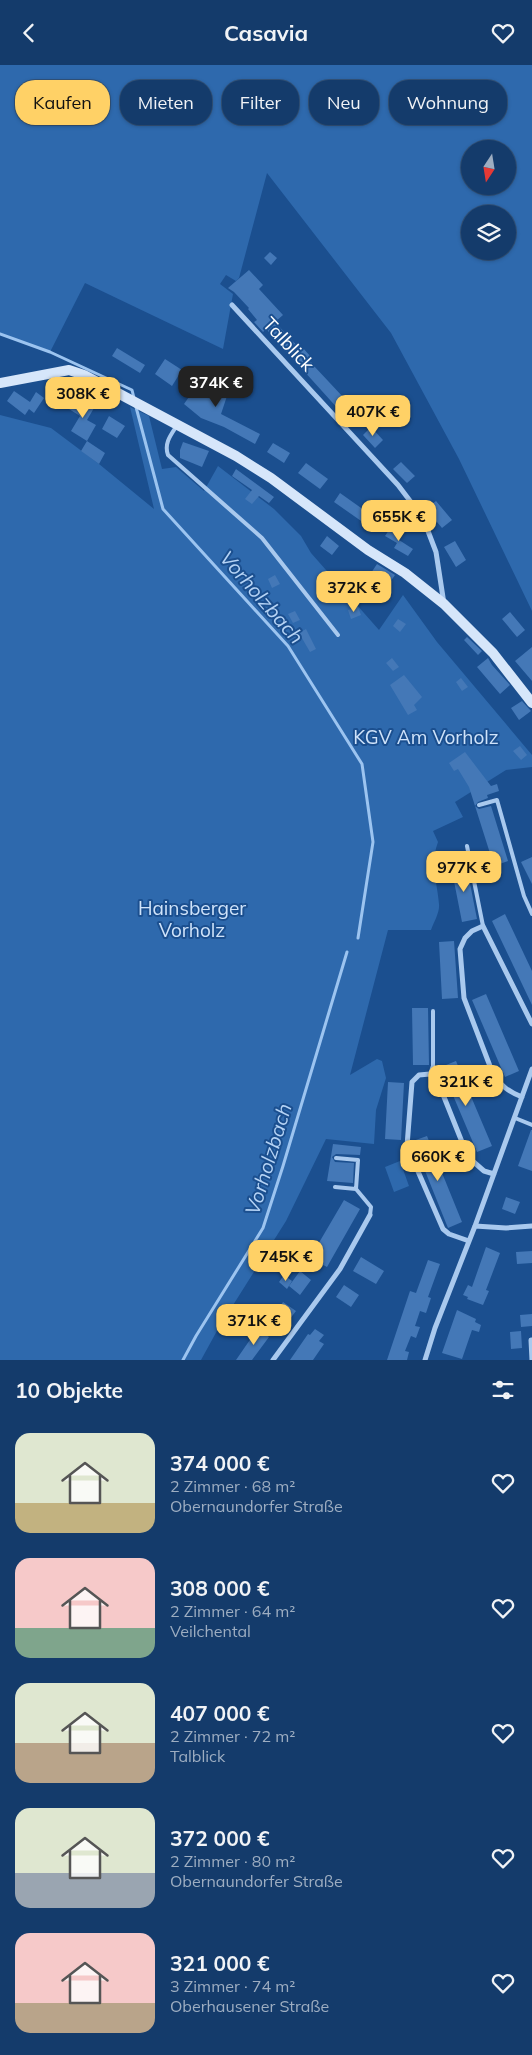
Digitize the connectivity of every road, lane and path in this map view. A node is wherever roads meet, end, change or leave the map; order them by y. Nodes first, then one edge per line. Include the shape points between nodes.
1 (232, 305) dead end
2 (0, 383) edge
3 (178, 425) junction
4 (444, 604) junction
5 (338, 635) dead end
6 (532, 703) edge
7 (479, 805) dead end
8 (467, 846) dead end
9 (532, 913) edge
10 (484, 926) junction
11 (433, 1011) dead end
12 (532, 1024) edge
13 (532, 1069) edge
14 (430, 1074) junction
15 (522, 1097) junction
16 (515, 1118) junction
17 (532, 1125) edge
18 (336, 1158) dead end
19 (494, 1174) junction
20 (335, 1187) dead end
21 (356, 1189) junction
22 (370, 1215) joint
23 (476, 1226) junction
24 (532, 1226) edge
25 (472, 1242) junction
26 (531, 1340) edge
27 (273, 1360) edge
28 (425, 1360) edge
29 (532, 1360) edge

1 - 4 street, Talblick via 398,485 422,518 436,551
2 - 3 street via 68,370 84,375
3 - 4 street via 271,478
3 - 5 lane via 167,442 165,449 168,455 262,538
4 - 6 street via 493,653
7 - 9 lane via 497,800 524,896
8 - 10 lane
10 - 12 street
10 - 15 street via 472,931 460,949 464,998 493,1074 499,1084
11 - 14 lane via 433,1066
13 - 15 street
14 - 19 street via 436,1077 468,1157 484,1171
14 - 25 street via 419,1075 412,1082 408,1146 443,1229
15 - 16 street
16 - 17 lane
16 - 19 street
18 - 21 lane via 358,1161
19 - 23 street
20 - 21 lane
21 - 22 lane via 371,1207
22 - 27 street via 340,1269
23 - 24 street
23 - 25 street
25 - 28 street via 434,1329
26 - 29 street

